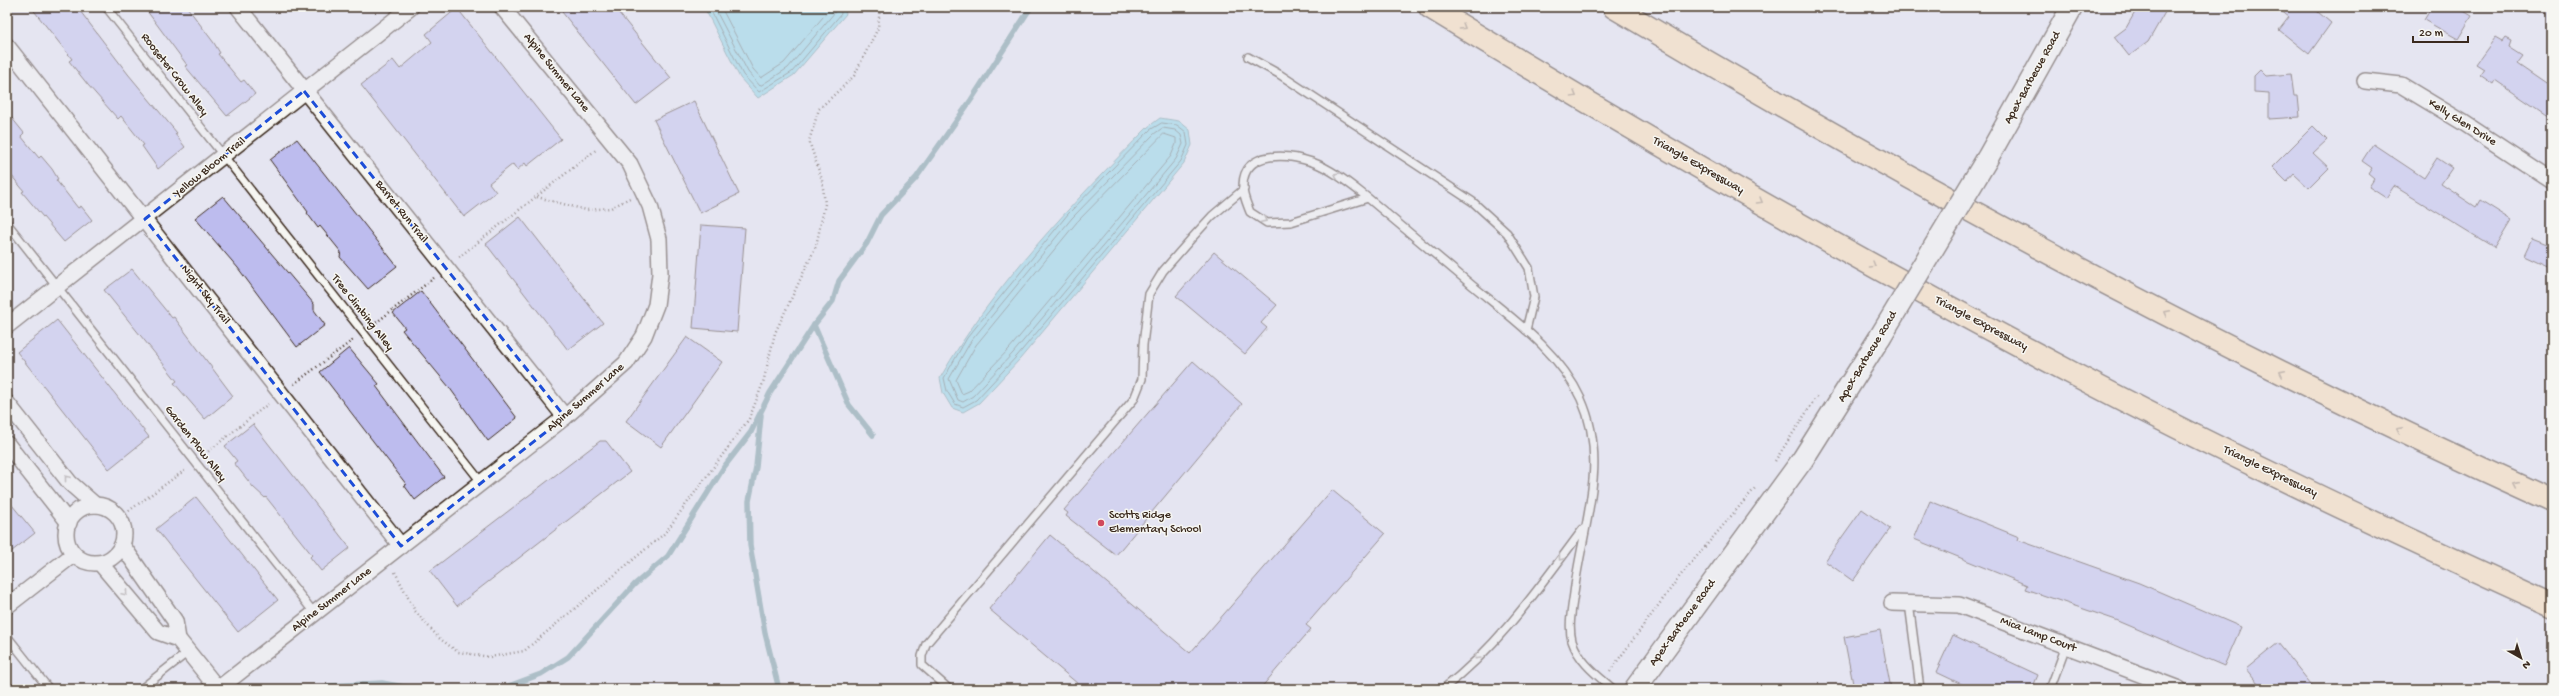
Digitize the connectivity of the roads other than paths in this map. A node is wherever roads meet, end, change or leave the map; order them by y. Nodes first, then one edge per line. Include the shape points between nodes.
1 (106, 7) edge
2 (238, 7) edge
3 (411, 7) edge
4 (502, 7) edge
5 (1430, 7) edge
6 (1614, 7) edge
7 (2072, 7) edge
8 (7, 46) edge
9 (1248, 57) dead end
10 (2365, 81) dead end
11 (304, 91) junction
12 (224, 156) junction
13 (2552, 181) edge
14 (1244, 189) junction
15 (1368, 198) junction
16 (145, 219) junction
17 (7, 223) edge
18 (58, 287) junction
19 (7, 326) edge
20 (1526, 330) junction
21 (7, 403) edge
22 (565, 418) junction
23 (7, 444) edge
24 (482, 483) junction
25 (2552, 501) edge
26 (95, 505) junction
27 (69, 523) junction
28 (1584, 527) junction
29 (122, 545) junction
30 (401, 546) junction
31 (74, 554) junction
32 (100, 563) junction
33 (1892, 603) dead end
34 (1909, 604) junction
35 (2552, 605) edge
36 (7, 606) edge
37 (316, 614) junction
38 (7, 636) edge
39 (178, 639) junction
40 (2066, 646) junction
41 (188, 652) junction
42 (49, 689) edge
43 (141, 689) edge
44 (218, 689) edge
45 (949, 689) edge
46 (1443, 689) edge
47 (1613, 689) edge
48 (1635, 689) edge
49 (1920, 689) edge
50 (2050, 689) edge
51 (2179, 689) edge

1 - 12 lane, Rooseter Crow Alley
2 - 11 street, Barret Run Trail
3 - 11 street, Yellow Bloom Trail
4 - 22 street, Alpine Summer Lane via 630,164 650,206 659,239 660,274 656,305 644,336 626,363
5 -> 35 highway, Triangle Expressway via 1655,142 2071,373 2426,548
25 -> 6 highway via 2279,371 2037,247 1710,64
7 - 48 street, Apex-Barbecue Road, bridge via 1987,159 1803,459
8 - 16 street, Night Sky Trail
9 - 20 lane via 1279,74 1473,202 1507,233 1529,268 1532,282 1534,297
10 - 13 street, Kelly Glen Drive via 2401,85
11 - 12 street, Yellow Bloom Trail
11 - 22 street, Barret Run Trail
12 - 16 street, Yellow Bloom Trail
12 - 24 lane, Tree Climbing Alley
14 -> 15 lane via 1250,212 1267,223 1291,222
15 -> 14 lane via 1343,179 1313,162 1287,155 1260,159 1248,169
14 - 45 lane via 1212,216 1191,239 1163,272 1149,294 1142,379 1134,398 926,644 922,665
15 - 20 lane
16 - 18 street, Yellow Bloom Trail
16 - 30 street, Night Sky Trail
17 - 18 lane, Garden Plow Alley
18 - 19 street, Yellow Bloom Trail
18 - 37 lane, Garden Plow Alley
20 - 28 lane via 1562,366 1581,399 1591,427 1595,481
26 -> 21 street via 70,483
22 - 24 street, Alpine Summer Lane
23 - 27 street
24 - 30 street, Alpine Summer Lane
26 - 27 street via 78,511
26 - 29 street via 113,511 119,518 123,527
27 - 31 street via 66,537
28 -> 46 lane via 1517,616 1459,677
28 - 47 lane via 1570,619 1572,641 1585,665
29 - 32 street via 109,560
29 - 39 street via 175,620
30 - 37 street, Alpine Summer Lane
31 - 32 street via 86,562
31 - 36 street
32 -> 39 street via 158,632
33 - 34 street, Mica Lamp Court
34 - 40 street, Mica Lamp Court via 1960,605
34 - 49 lane
37 - 44 street, Alpine Summer Lane
38 - 42 lane
39 - 41 street
40 - 50 lane
40 - 51 street, Mica Lamp Court
41 - 43 lane
41 - 44 street

